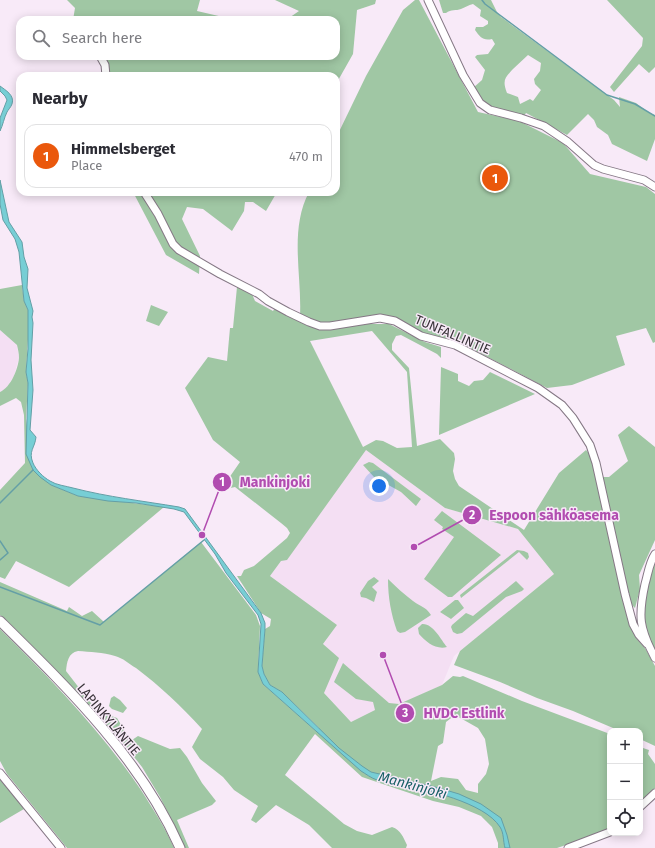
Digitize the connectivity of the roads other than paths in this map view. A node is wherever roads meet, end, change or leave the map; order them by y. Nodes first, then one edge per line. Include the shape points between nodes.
1 (428, 0) edge
2 (102, 60) edge
3 (106, 72) edge
4 (655, 187) edge
5 (147, 196) edge
6 (655, 554) edge
7 (0, 621) edge
8 (647, 644) junction
9 (655, 658) edge
10 (0, 773) edge
11 (655, 793) edge
12 (643, 804) edge
13 (607, 833) edge
14 (61, 848) edge
15 (180, 848) edge
16 (568, 848) edge

1 - 4 street via 463,75 480,103 490,110 544,126 568,142 594,165 644,180
2 - 3 street
5 - 8 street, TUNFALLINTIE via 179,250 288,312 320,326 380,318 395,321 421,336 454,345 487,361 538,388 562,405 581,428 590,445 633,624
6 - 8 street via 641,602 640,619
7 - 15 main road, LAPINKYLÄNTIE via 77,700 119,750 155,800
8 - 9 street
10 - 14 street
11 - 12 street
13 - 16 street

